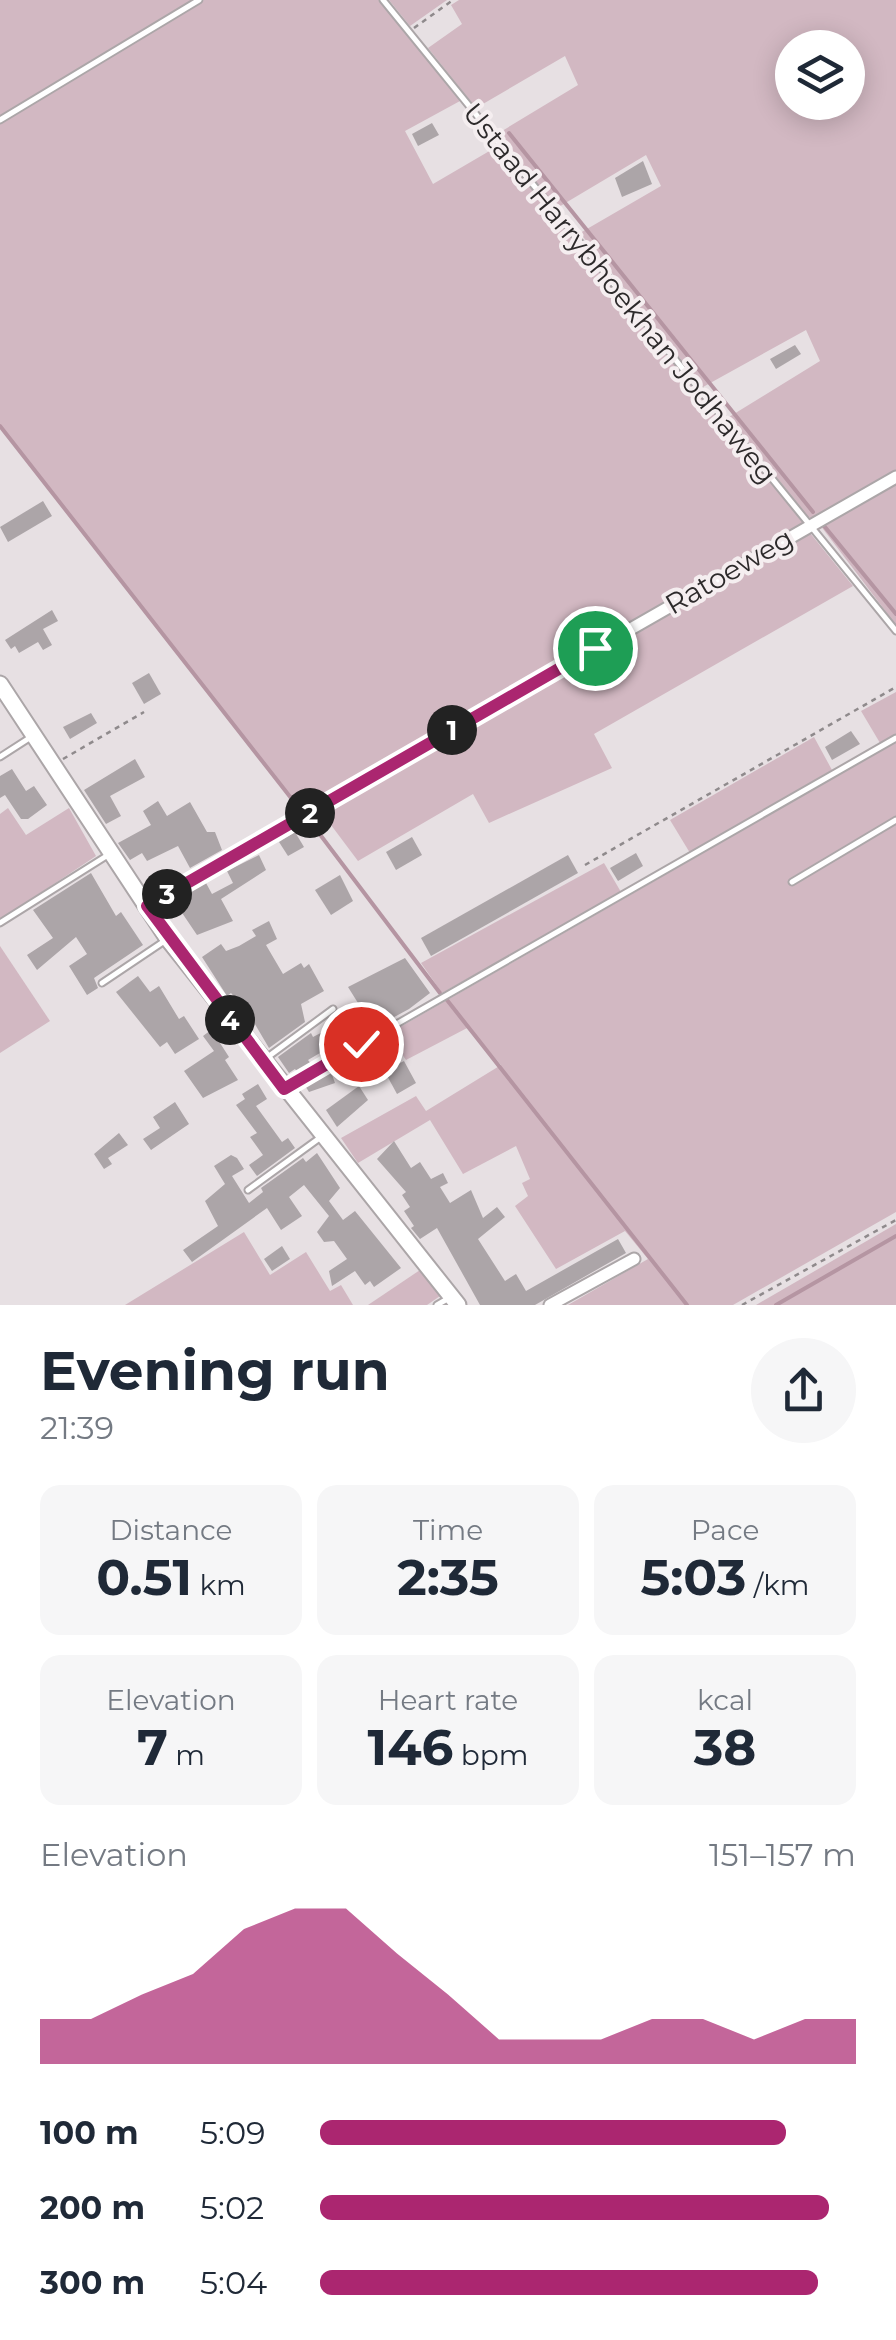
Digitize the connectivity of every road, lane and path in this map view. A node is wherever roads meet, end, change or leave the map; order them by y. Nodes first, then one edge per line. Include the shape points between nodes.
1 (199, 0) edge
2 (383, 0) edge
3 (453, 0) edge
4 (409, 32) junction
5 (0, 120) edge
6 (896, 477) edge
7 (809, 526) junction
8 (896, 631) edge
9 (0, 684) edge
10 (896, 686) edge
11 (144, 712) dead end
12 (34, 736) junction
13 (896, 738) edge
14 (0, 756) edge
15 (54, 766) junction
16 (896, 820) edge
17 (110, 853) junction
18 (585, 865) dead end
19 (792, 882) dead end
20 (147, 906) junction
21 (0, 923) edge
22 (168, 939) junction
23 (102, 983) dead end
24 (332, 1009) dead end
25 (263, 1061) junction
26 (284, 1089) junction
27 (321, 1137) junction
28 (248, 1190) dead end
29 (896, 1220) edge
30 (634, 1260) dead end
31 (449, 1302) edge
32 (550, 1305) edge
33 (742, 1305) edge

1 - 5 lane
2 - 4 lane, Ustaad Harrybhoekhan Jodhaweg
3 - 4 path
4 - 7 lane, Ustaad Harrybhoekhan Jodhaweg
6 - 7 street, Ratoeweg
7 - 8 lane, Ustaad Harrybhoekhan Jodhaweg
7 - 20 street, Ratoeweg
9 - 12 main road
10 - 18 path
11 - 15 path
12 - 14 lane
12 - 15 main road
13 - 26 lane
15 - 17 main road
16 - 19 lane
17 - 20 main road
17 - 21 lane
20 - 22 main road
22 - 23 lane
22 - 25 main road
24 - 25 lane
25 - 26 main road
26 - 27 main road
27 - 28 lane
27 - 31 main road
29 - 33 path
30 - 32 street

